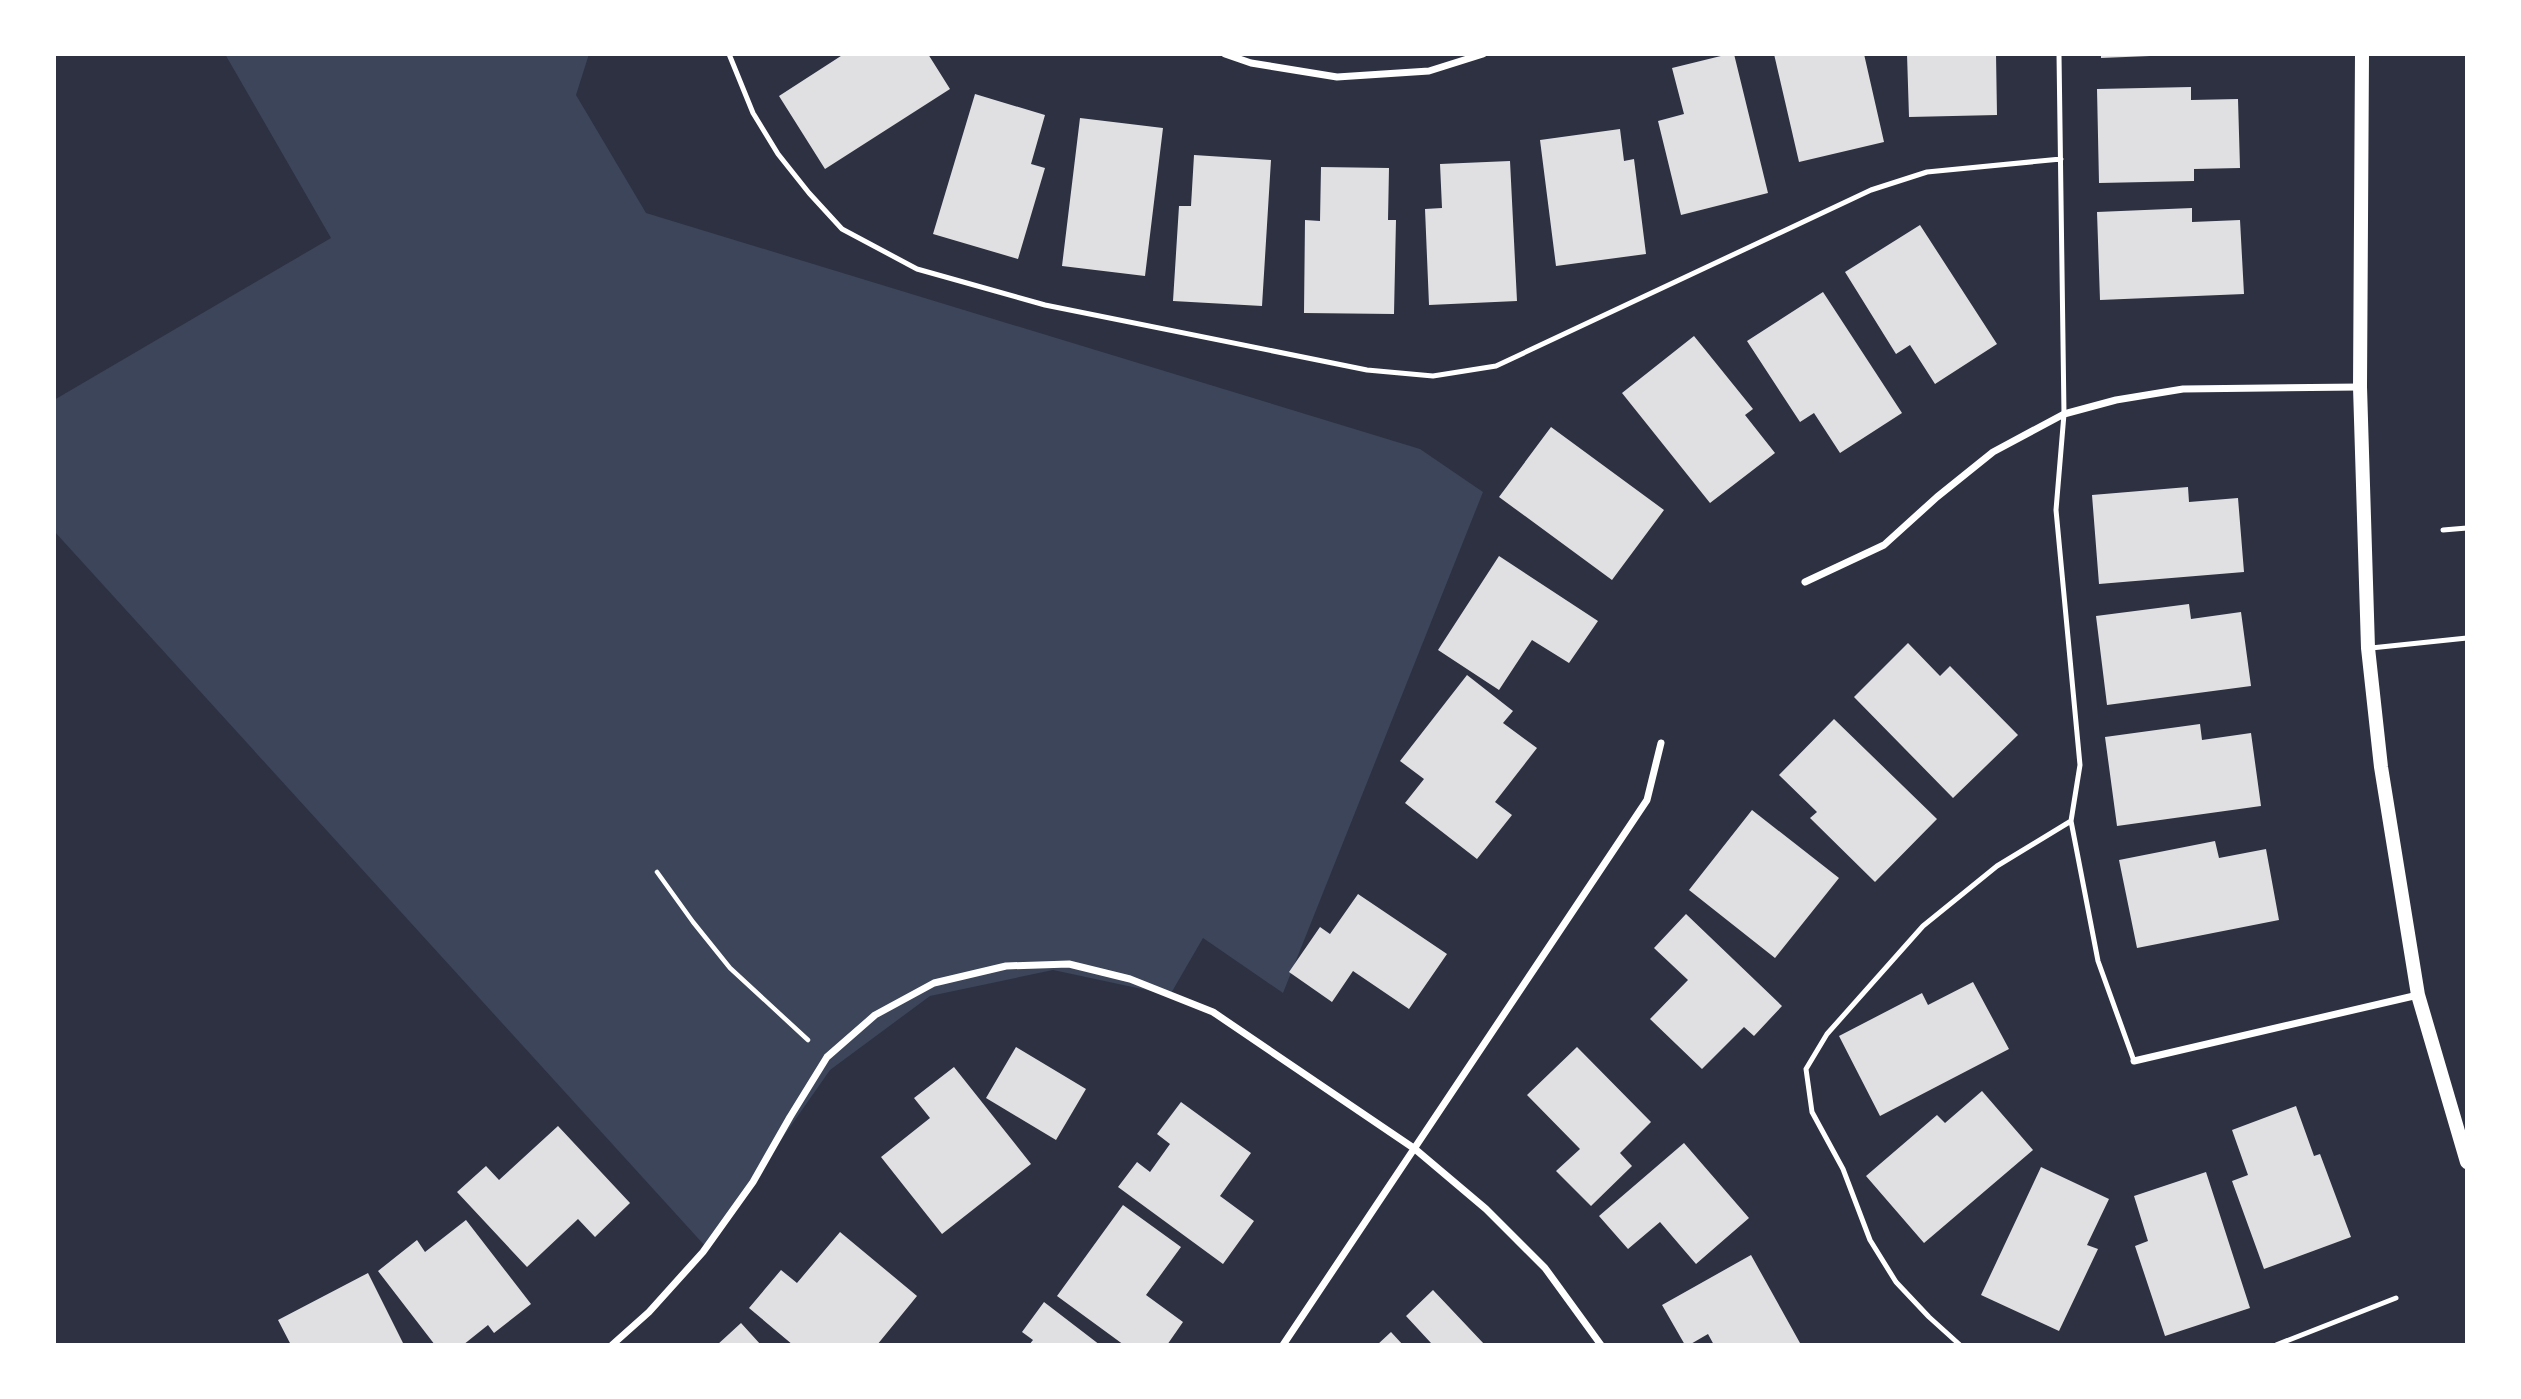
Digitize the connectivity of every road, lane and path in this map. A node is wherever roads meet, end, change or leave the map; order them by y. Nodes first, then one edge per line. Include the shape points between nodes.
1 (729, 54) edge
2 (1225, 54) edge
3 (1483, 54) edge
4 (2059, 54) edge
5 (2362, 54) edge
6 (2061, 159) junction
7 (2360, 387) junction
8 (2064, 415) junction
9 (2467, 528) edge
10 (2443, 530) dead end
11 (1805, 582) dead end
12 (2467, 638) edge
13 (2368, 648) junction
14 (1661, 743) dead end
15 (2071, 821) junction
16 (657, 872) dead end
17 (2418, 995) junction
18 (827, 1057) junction
19 (2134, 1061) joint
20 (1415, 1149) junction
21 (2467, 1163) edge
22 (2396, 1298) dead end
23 (612, 1345) edge
24 (1283, 1345) edge
25 (1601, 1345) edge
26 (1960, 1345) edge
27 (2276, 1345) edge

1 - 6 lane via 753,113 809,193 842,229 917,269 1058,307 1367,370 1433,376 1496,366 1871,190 1927,172
2 - 3 street via 1251,63 1337,77 1429,71
4 - 6 lane
5 - 7 main road
6 - 8 lane
7 - 8 street via 2183,390 2116,400
7 - 13 main road
8 - 11 street via 1993,452 1884,545
8 - 15 lane via 2056,510 2080,765
9 - 10 lane
12 - 13 lane
13 - 17 main road via 2381,767
14 - 20 street via 1647,800
15 - 19 lane via 2098,961
15 - 26 lane via 1997,866 1923,926 1827,1034 1806,1069 1812,1112 1843,1169 1870,1240 1896,1282
16 - 18 path via 730,968
17 - 19 street
17 - 21 main road
18 - 20 street via 874,1015 934,983 1006,966 1069,964 1130,979 1213,1012
18 - 23 street via 754,1182 703,1252
20 - 24 street
20 - 25 street via 1486,1209 1545,1268
22 - 27 lane

